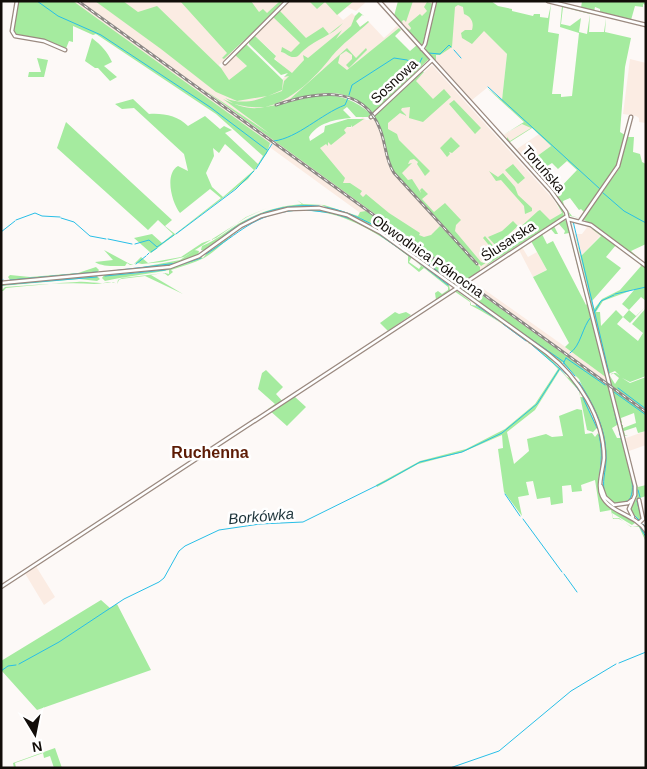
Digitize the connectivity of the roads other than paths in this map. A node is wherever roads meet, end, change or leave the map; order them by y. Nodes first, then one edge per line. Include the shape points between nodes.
1 (18, 1) edge
2 (286, 1) edge
3 (379, 1) edge
4 (435, 1) edge
5 (548, 1) edge
6 (646, 25) edge
7 (422, 49) junction
8 (65, 50) dead end
9 (432, 60) junction
10 (225, 63) dead end
11 (370, 117) dead end
12 (631, 117) dead end
13 (568, 218) junction
14 (580, 221) junction
15 (646, 266) edge
16 (1, 283) edge
17 (455, 288) junction
18 (601, 484) junction
19 (634, 499) junction
20 (639, 500) dead end
21 (626, 503) junction
22 (620, 504) junction
23 (629, 509) junction
24 (619, 511) junction
25 (625, 513) junction
26 (633, 517) junction
27 (639, 523) junction
28 (646, 531) edge
29 (1, 587) edge

1 - 8 street via 12,31 15,36 44,41
2 - 10 street
3 - 7 street, Toruńska
4 - 7 street
5 - 6 street
7 - 9 street, Toruńska
9 - 11 street, Sosnowa
9 - 13 street, Toruńska via 556,197
12 - 14 street via 617,170
13 - 14 street
13 - 17 street, Ślusarska
13 - 19 street, Toruńska via 635,486
14 - 15 street via 593,226
16 - 17 street, Obwodnica Północna via 170,267 205,253 256,218 282,210 310,208 337,212 368,225
17 - 18 street, Obwodnica Północna via 551,356 573,378 587,400 602,437
17 - 29 street, Ślusarska
18 - 22 street via 607,501
18 - 24 street via 604,500
19 - 21 street
19 - 23 street
20 - 27 street via 643,519
21 - 22 street
21 - 23 street
22 - 24 street
23 - 25 street
23 - 26 street
24 - 25 street
25 - 26 street
26 - 27 street
27 - 28 street

